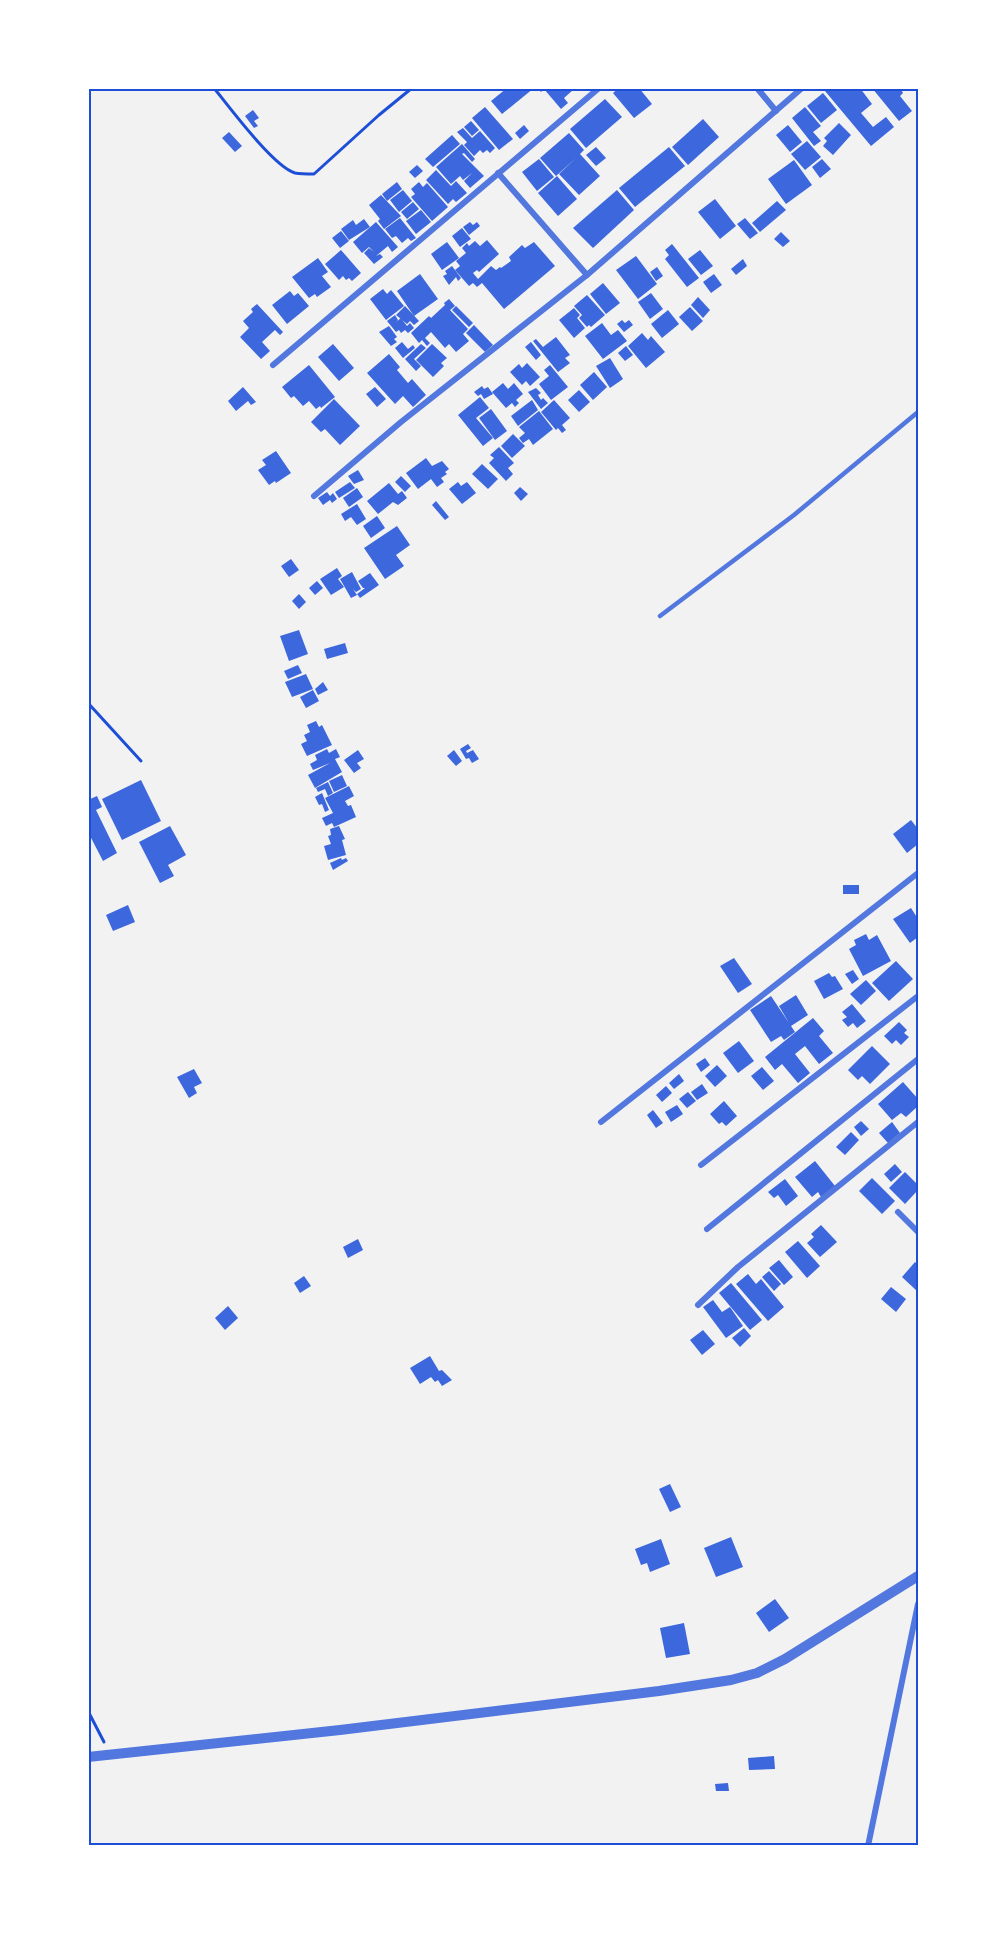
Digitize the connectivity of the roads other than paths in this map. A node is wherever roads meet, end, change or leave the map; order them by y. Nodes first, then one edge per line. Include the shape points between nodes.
1 (598, 88) edge
2 (757, 88) edge
3 (802, 88) edge
4 (776, 111) junction
5 (498, 174) junction
6 (587, 275) junction
7 (273, 365) dead end
8 (918, 412) edge
9 (314, 496) dead end
10 (660, 616) dead end
11 (918, 873) edge
12 (918, 996) edge
13 (918, 1059) edge
14 (601, 1122) dead end
15 (918, 1122) edge
16 (701, 1165) dead end
17 (898, 1212) dead end
18 (707, 1229) dead end
19 (918, 1232) edge
20 (698, 1305) dead end
21 (918, 1576) edge
22 (918, 1604) edge
23 (88, 1757) edge
24 (868, 1845) edge

1 - 5 street
2 - 4 street
3 - 4 street
4 - 6 street
5 - 6 street
5 - 7 street
6 - 9 street
8 - 10 lane via 794,515
11 - 14 street
12 - 16 street
13 - 18 street
15 - 20 street via 738,1267
17 - 19 street
21 - 23 street via 785,1659 731,1680 340,1730
22 - 24 street

